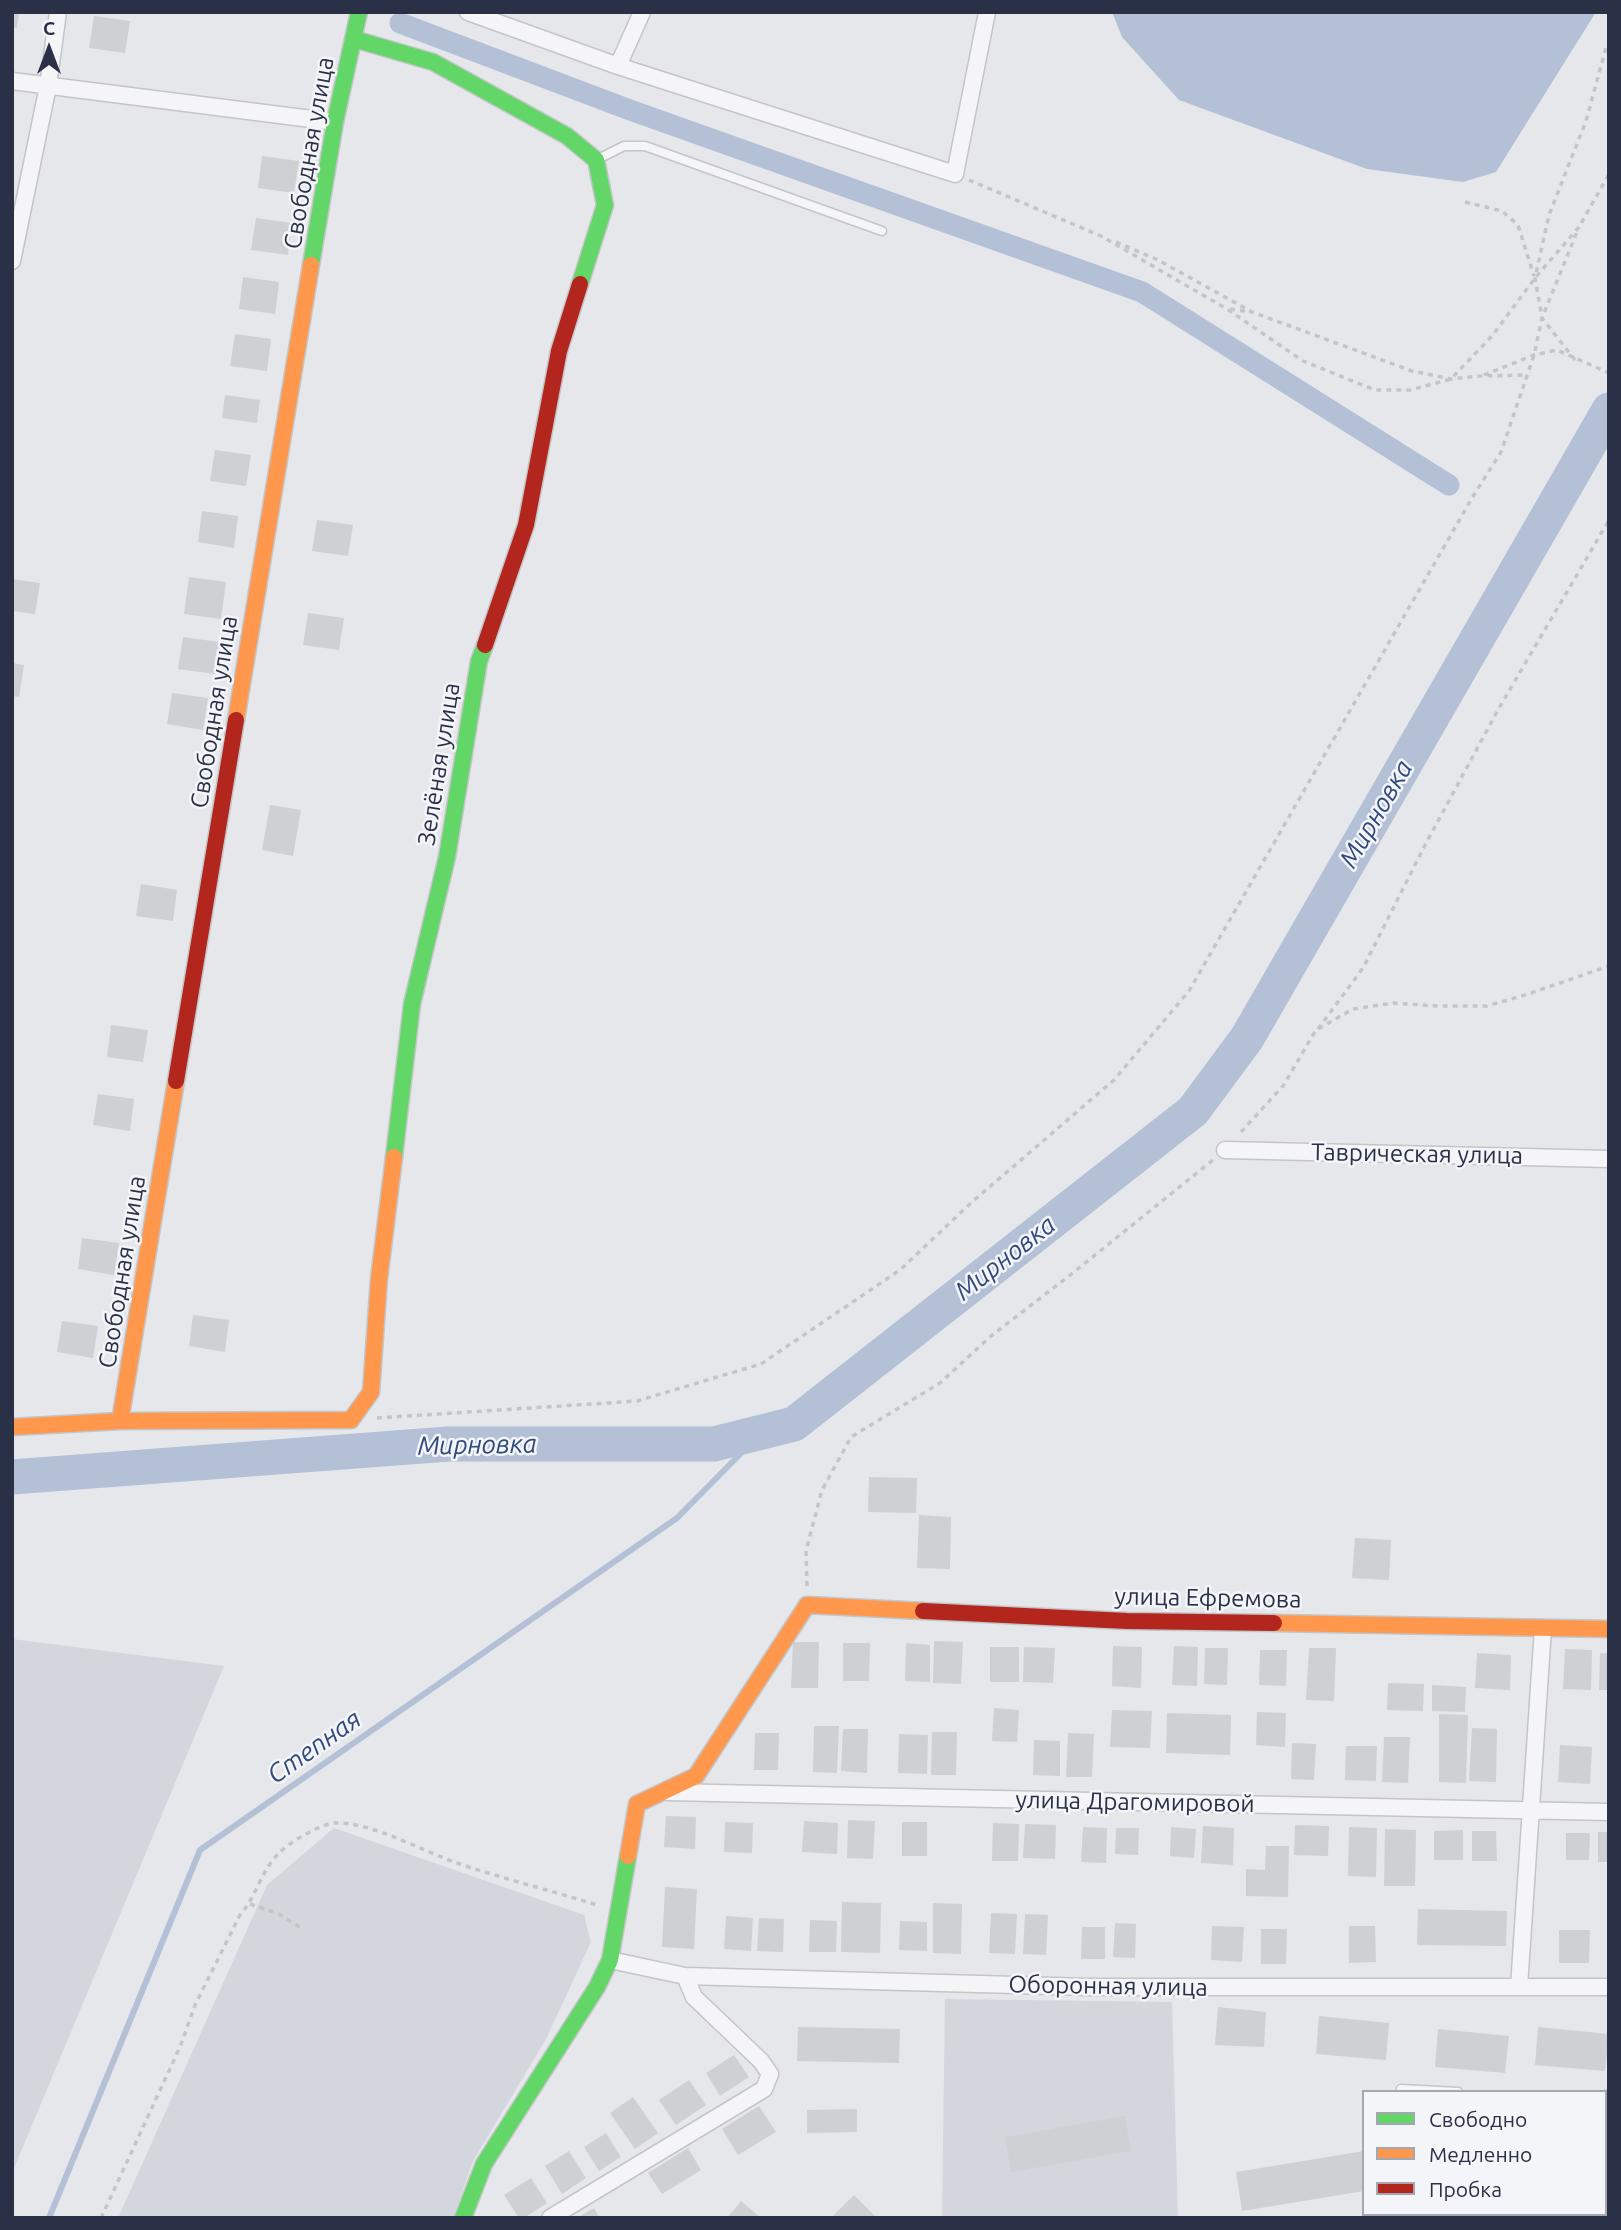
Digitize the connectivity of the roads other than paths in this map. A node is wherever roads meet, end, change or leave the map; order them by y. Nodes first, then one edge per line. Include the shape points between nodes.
1 (58, 12) edge
2 (359, 12) edge
3 (468, 12) edge
4 (642, 12) edge
5 (987, 12) edge
6 (354, 39) junction
7 (618, 66) junction
8 (12, 82) edge
9 (48, 86) junction
10 (335, 122) junction
11 (596, 160) junction
12 (882, 231) dead end
13 (12, 261) edge
14 (1225, 1150) road end
15 (1609, 1159) edge
16 (120, 1421) junction
17 (12, 1427) edge
18 (1543, 1628) junction
19 (1609, 1629) edge
20 (662, 1792) junction
21 (1532, 1811) junction
22 (1609, 1812) edge
23 (610, 1959) junction
24 (685, 1976) junction
25 (1519, 1987) junction
26 (1609, 1987) edge
27 (1401, 2090) edge
28 (1420, 2090) edge
29 (463, 2218) edge
30 (550, 2218) edge

1 - 9 street
2 - 6 main road, Свободная улица
3 - 7 street
4 - 7 street
5 - 7 street via 955,174
6 - 10 main road, Свободная улица
6 - 11 main road via 433,62 567,136
8 - 9 street
9 - 10 street
9 - 13 street
10 - 16 main road, Свободная улица
11 - 12 lane via 624,146 645,146
11 - 16 main road, Зелёная улица via 605,205 559,351 526,525 479,661 447,857 412,1004 379,1279 371,1392 351,1420
14 - 15 street, Таврическая улица
16 - 17 main road
18 - 19 main road, улица Ефремова
18 - 20 main road, улица Ефремова via 1127,1621 807,1605 696,1776
18 - 21 street
20 - 21 street, улица Драгомировой
20 - 23 main road via 637,1804
21 - 22 street, улица Драгомировой
21 - 25 street
23 - 24 street, Оборонная улица
23 - 29 main road via 597,1987 484,2164
24 - 25 street, Оборонная улица via 1089,1987
24 - 30 street via 694,1997 770,2074 764,2089
25 - 26 street, Оборонная улица
27 - 28 lane

